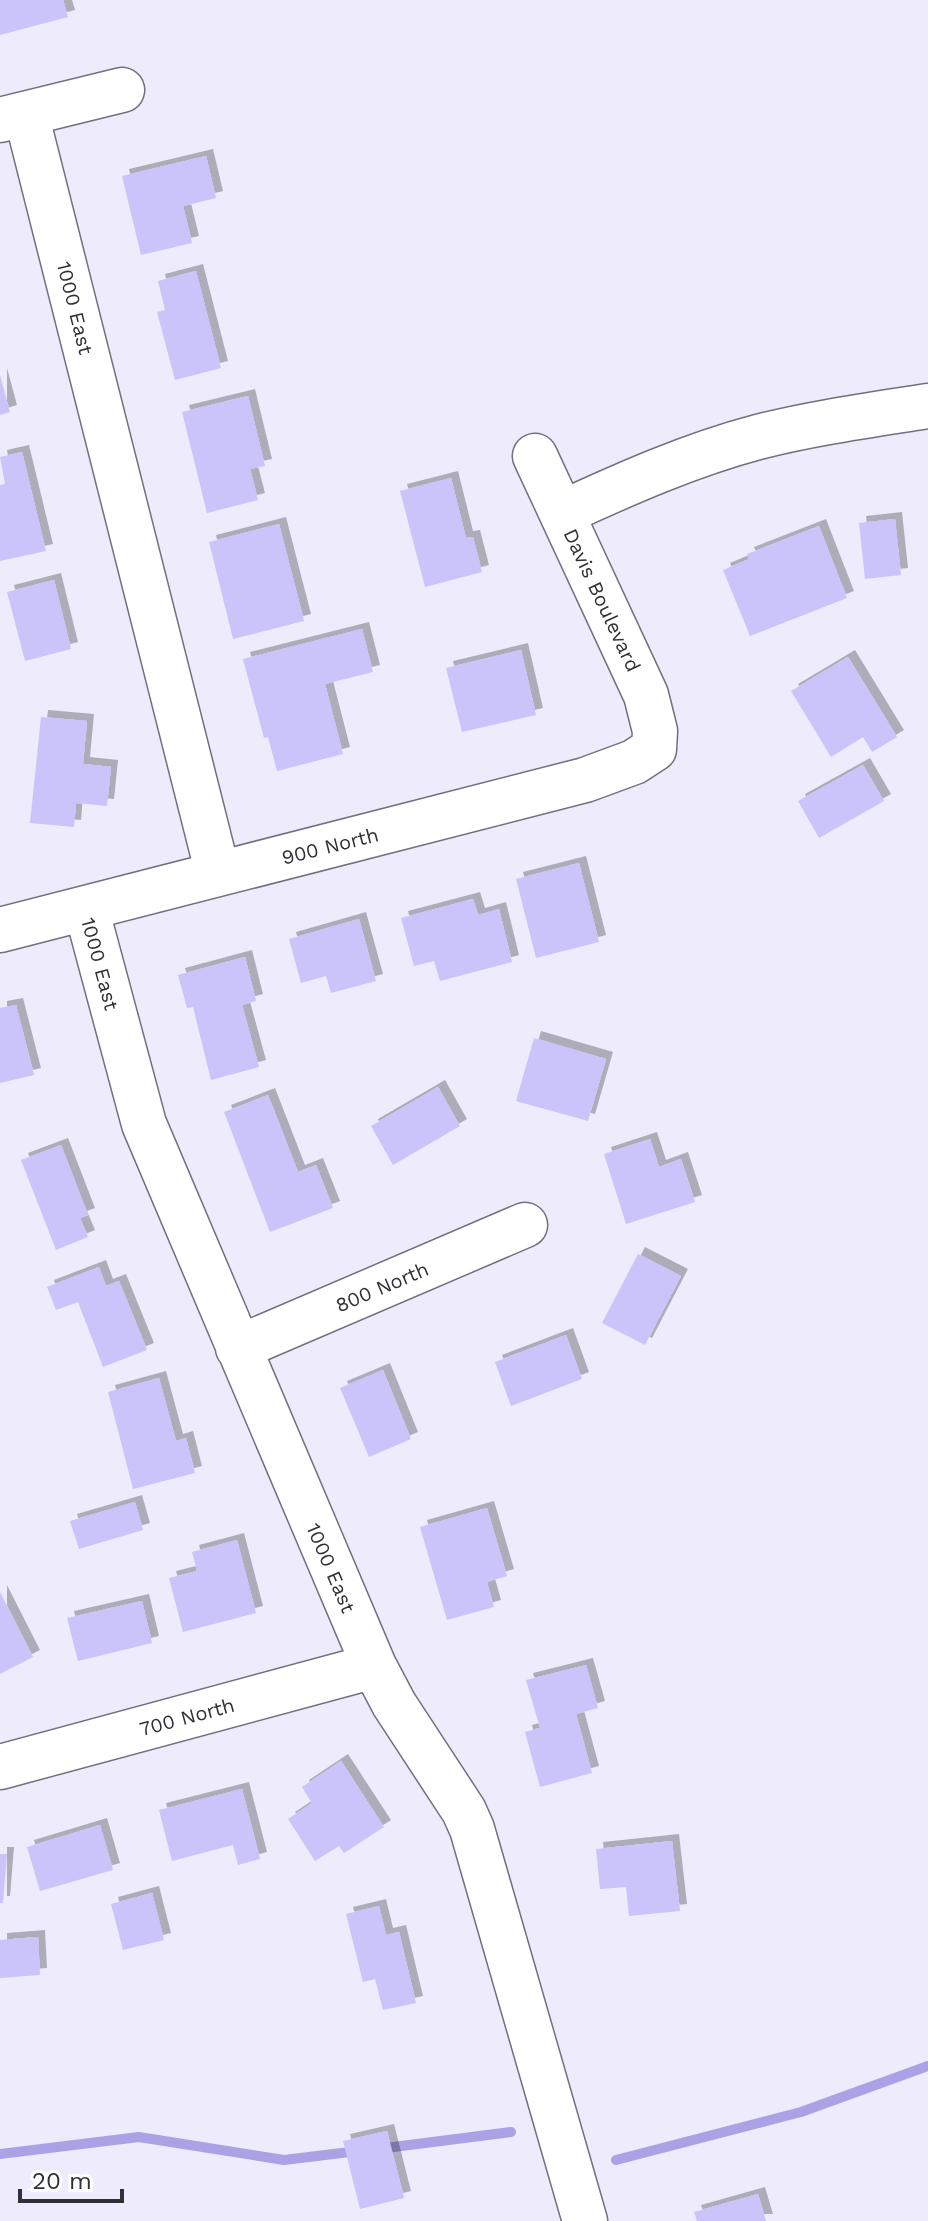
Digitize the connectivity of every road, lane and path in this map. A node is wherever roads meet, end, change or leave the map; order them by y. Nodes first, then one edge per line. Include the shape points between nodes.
1 (122, 90) dead end
2 (13, 117) edge
3 (928, 406) edge
4 (535, 456) dead end
5 (562, 513) junction
6 (654, 749) joint
7 (218, 874) junction
8 (86, 908) junction
9 (0, 930) edge
10 (525, 1225) dead end
11 (238, 1348) junction
12 (374, 1666) junction
13 (0, 1767) edge
14 (585, 2221) edge

1 - 2 street
2 - 7 street, 1000 East
3 - 5 street via 801,427 723,447
4 - 5 street, Davis Boulevard
5 - 6 street, Davis Boulevard via 646,695
6 - 7 street, 900 North via 585,780
7 - 8 street, 900 North
8 - 9 street, 900 North
8 - 11 street, 1000 East via 144,1124
10 - 11 street, 800 North
11 - 12 street, 1000 East
12 - 13 street, 700 North
12 - 14 street, 1000 East via 472,1829

